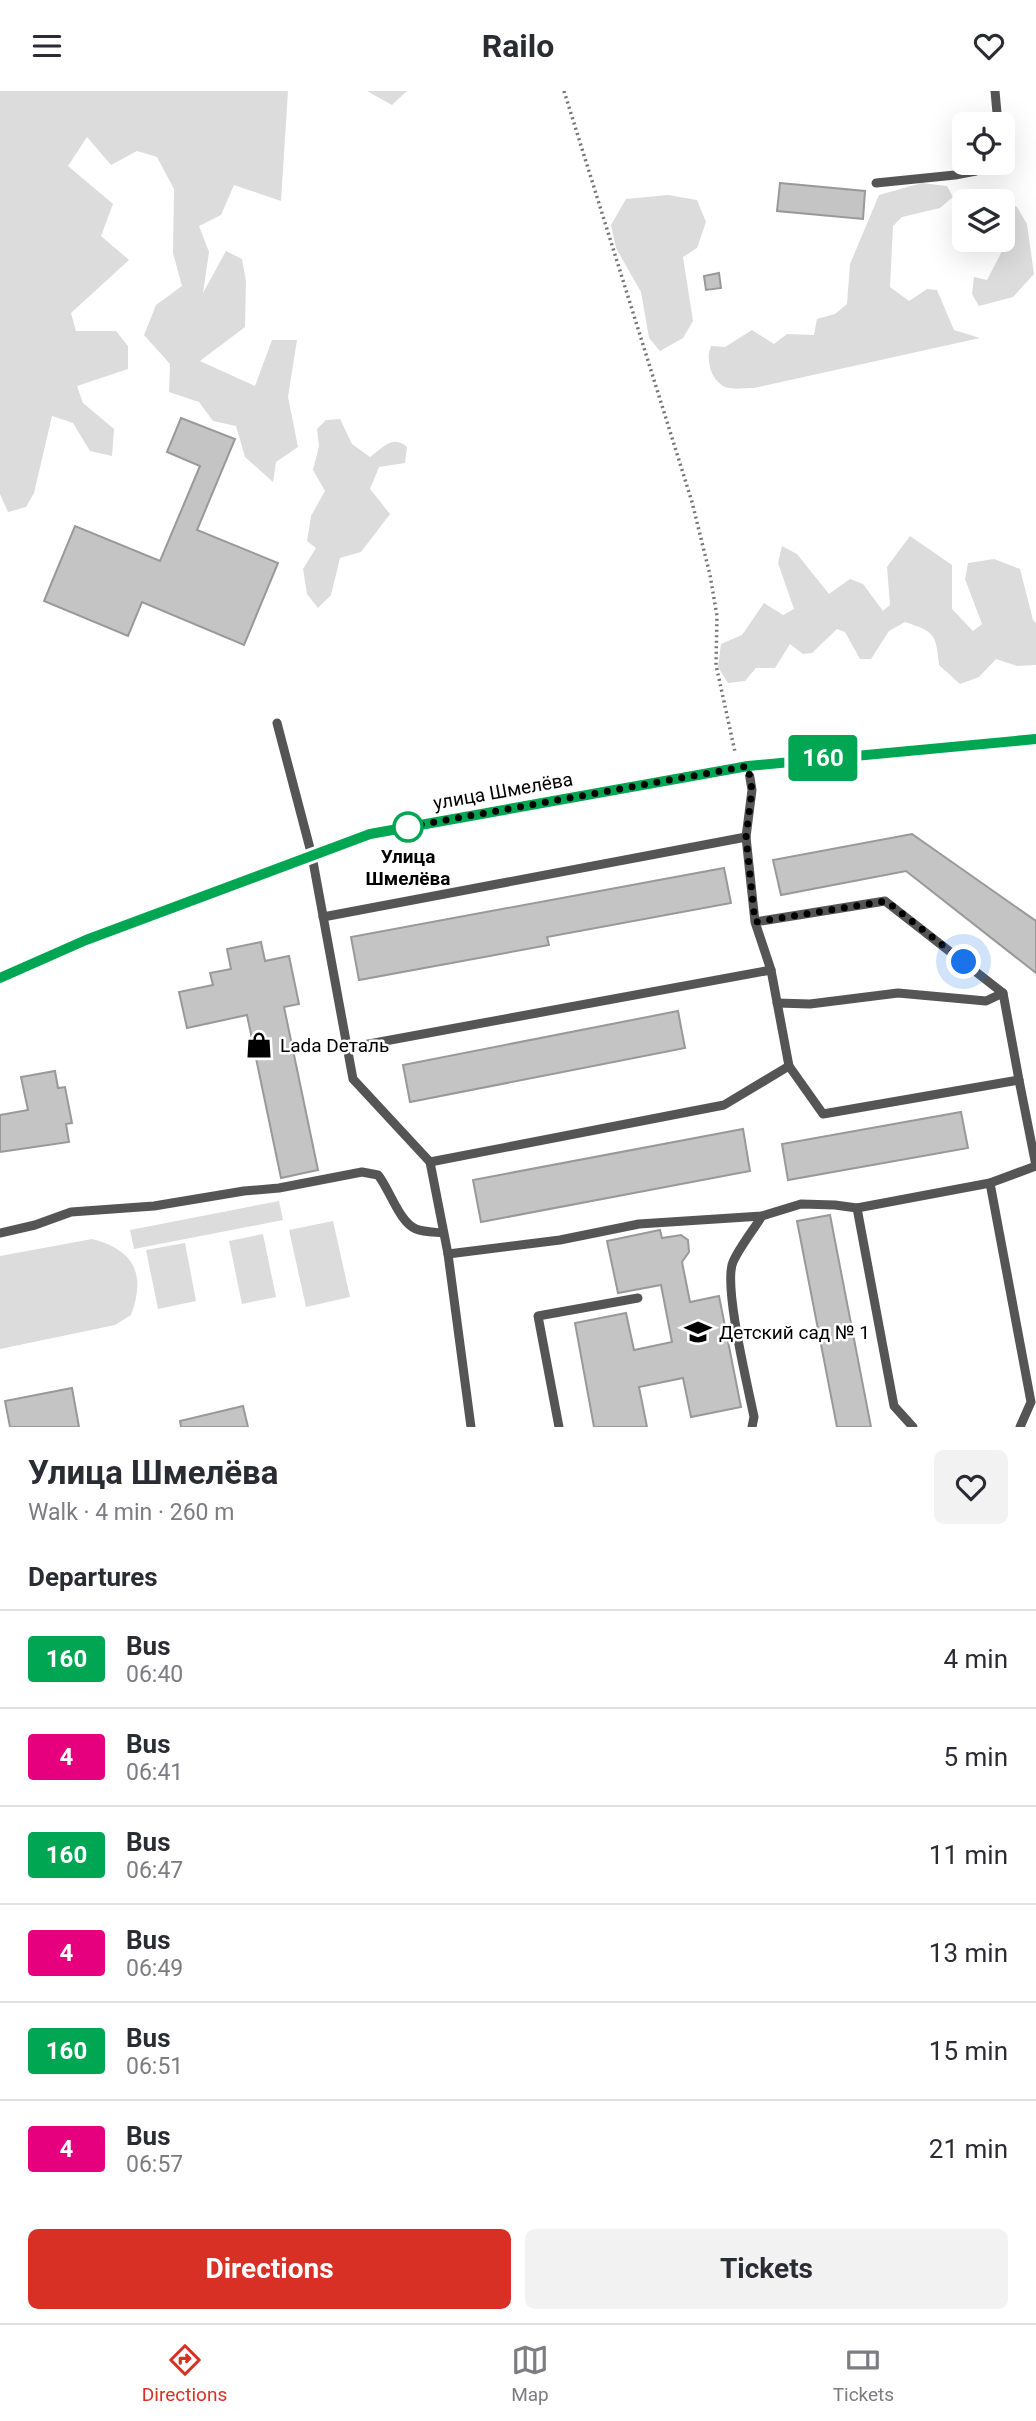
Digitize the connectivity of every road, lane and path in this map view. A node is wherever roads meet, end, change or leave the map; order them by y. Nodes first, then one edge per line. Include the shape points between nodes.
1 (564, 91) edge
2 (995, 91) edge
3 (997, 112) edge
4 (955, 175) edge
5 (876, 183) dead end
6 (277, 723) dead end
7 (1036, 739) edge
8 (743, 767) junction
9 (746, 837) junction
10 (312, 856) junction
11 (323, 917) junction
12 (755, 922) junction
13 (771, 970) junction
14 (0, 978) edge
15 (1003, 993) junction
16 (777, 1003) junction
17 (347, 1048) junction
18 (789, 1066) junction
19 (1019, 1080) junction
20 (430, 1162) junction
21 (1036, 1166) edge
22 (990, 1183) junction
23 (857, 1208) junction
24 (762, 1216) junction
25 (0, 1233) edge
26 (443, 1233) junction
27 (447, 1254) junction
28 (638, 1298) dead end
29 (471, 1427) edge
30 (559, 1427) edge
31 (752, 1427) edge
32 (913, 1427) edge
33 (1020, 1427) edge

1 - 8 path via 695,514 717,615 720,692
2 - 3 lane
4 - 5 lane
6 - 10 lane
7 - 8 main road, улица Шмелёва
8 - 9 lane via 752,790
8 - 10 main road, улица Шмелёва via 370,834
9 - 11 lane
9 - 12 lane
10 - 11 lane
10 - 14 main road, улица Шмелёва via 86,940
11 - 17 lane
12 - 13 lane
12 - 15 lane via 886,901
13 - 16 lane
13 - 17 lane
15 - 16 lane via 986,1002 898,993 810,1004
15 - 19 lane
16 - 18 lane
17 - 20 lane via 353,1079
18 - 19 lane via 823,1114
18 - 20 lane via 724,1105
19 - 21 lane
20 - 26 lane
21 - 22 lane
22 - 23 lane
22 - 33 lane via 1031,1402
23 - 24 lane via 802,1204
23 - 32 lane via 894,1406
24 - 27 lane via 639,1224 560,1240
24 - 31 lane via 733,1261 730,1274 754,1416
25 - 26 lane via 71,1212 153,1206 362,1172 378,1175 411,1227
26 - 27 lane
27 - 29 lane
28 - 30 lane via 538,1316

